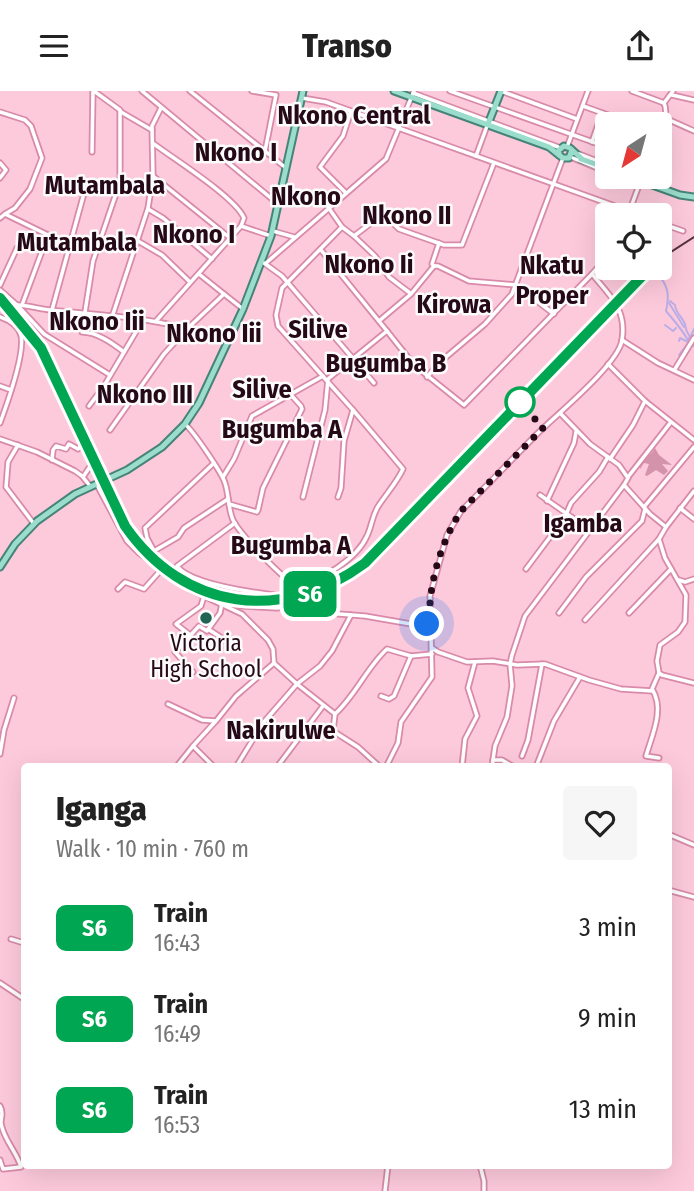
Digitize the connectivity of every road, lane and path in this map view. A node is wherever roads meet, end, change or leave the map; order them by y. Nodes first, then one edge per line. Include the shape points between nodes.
1 (93, 91) edge
2 (142, 91) edge
3 (190, 91) edge
4 (200, 91) edge
5 (252, 91) edge
6 (394, 91) edge
7 (450, 91) edge
8 (470, 91) edge
9 (500, 91) edge
10 (588, 91) edge
11 (632, 91) edge
12 (277, 93) edge
13 (672, 93) edge
14 (302, 94) edge
15 (100, 95) junction
16 (412, 95) edge
17 (197, 96) junction
18 (468, 97) junction
19 (93, 98) junction
20 (694, 100) edge
21 (664, 103) junction
22 (493, 105) junction
23 (582, 106) junction
24 (160, 108) junction
25 (120, 110) junction
26 (351, 111) junction
27 (599, 112) edge
28 (666, 112) edge
29 (0, 113) edge
30 (577, 119) junction
31 (672, 121) edge
32 (488, 123) junction
33 (400, 129) junction
34 (152, 130) junction
35 (694, 131) edge
36 (595, 133) edge
37 (572, 135) junction
38 (592, 142) junction
39 (595, 143) edge
40 (154, 144) junction
41 (265, 151) junction
42 (92, 152) dead end
43 (565, 153) junction
44 (476, 156) junction
45 (0, 163) edge
46 (494, 163) junction
47 (595, 164) edge
48 (595, 164) edge
49 (286, 168) junction
50 (153, 176) junction
51 (0, 178) edge
52 (554, 183) junction
53 (665, 189) edge
54 (346, 193) junction
55 (83, 197) dead end
56 (694, 197) edge
57 (604, 203) edge
58 (278, 204) junction
59 (328, 207) junction
60 (148, 208) junction
61 (5, 214) junction
62 (0, 218) edge
63 (241, 226) junction
64 (342, 227) junction
65 (672, 227) edge
66 (682, 231) dead end
67 (272, 234) junction
68 (354, 236) junction
69 (293, 237) junction
70 (230, 238) junction
71 (138, 241) junction
72 (439, 243) junction
73 (17, 248) dead end
74 (321, 250) junction
75 (212, 259) junction
76 (264, 263) junction
77 (434, 266) junction
78 (595, 272) edge
79 (200, 274) junction
80 (593, 274) junction
81 (190, 282) junction
82 (287, 282) junction
83 (516, 285) junction
84 (0, 288) edge
85 (224, 294) junction
86 (411, 294) junction
87 (20, 307) junction
88 (243, 309) junction
89 (52, 310) junction
90 (85, 312) junction
91 (113, 314) junction
92 (554, 314) junction
93 (0, 317) edge
94 (7, 320) junction
95 (143, 320) junction
96 (156, 321) junction
97 (379, 321) junction
98 (187, 329) junction
99 (387, 331) junction
100 (82, 332) dead end
101 (21, 335) junction
102 (694, 338) edge
103 (622, 340) junction
104 (124, 352) junction
105 (354, 360) junction
106 (608, 364) junction
107 (675, 370) junction
108 (110, 375) junction
109 (326, 377) junction
110 (427, 377) junction
111 (694, 380) edge
112 (374, 383) dead end
113 (0, 386) edge
114 (11, 390) junction
115 (291, 395) junction
116 (645, 401) junction
117 (89, 406) dead end
118 (354, 410) junction
119 (560, 413) junction
120 (671, 422) junction
121 (0, 423) edge
122 (185, 424) junction
123 (110, 430) dead end
124 (576, 432) junction
125 (0, 439) edge
126 (694, 440) edge
127 (18, 445) junction
128 (91, 445) dead end
129 (83, 446) junction
130 (618, 446) junction
131 (694, 447) edge
132 (609, 458) junction
133 (52, 460) junction
134 (213, 464) junction
135 (619, 465) junction
136 (83, 477) junction
137 (223, 477) junction
138 (628, 477) junction
139 (97, 483) junction
140 (624, 485) junction
141 (90, 487) junction
142 (694, 491) edge
143 (540, 495) dead end
144 (303, 497) dead end
145 (338, 498) dead end
146 (547, 501) junction
147 (229, 502) junction
148 (644, 508) junction
149 (680, 508) junction
150 (566, 513) junction
151 (694, 519) edge
152 (235, 523) junction
153 (34, 524) junction
154 (666, 527) junction
155 (590, 530) junction
156 (659, 539) junction
157 (0, 567) edge
158 (526, 569) dead end
159 (671, 569) junction
160 (161, 570) junction
161 (694, 579) edge
162 (678, 580) junction
163 (118, 589) dead end
164 (204, 596) junction
165 (274, 596) dead end
166 (223, 604) junction
167 (559, 613) dead end
168 (629, 613) dead end
169 (351, 615) junction
170 (585, 620) dead end
171 (430, 625) junction
172 (208, 629) junction
173 (190, 635) junction
174 (229, 642) dead end
175 (432, 647) junction
176 (432, 654) junction
177 (411, 656) junction
178 (475, 662) junction
179 (274, 663) junction
180 (510, 664) junction
181 (542, 664) junction
182 (517, 665) junction
183 (194, 672) dead end
184 (512, 672) junction
185 (659, 673) junction
186 (580, 677) junction
187 (694, 683) edge
188 (297, 684) junction
189 (653, 691) junction
190 (381, 696) dead end
191 (14, 698) dead end
192 (168, 704) dead end
193 (323, 706) junction
194 (335, 714) junction
195 (216, 721) junction
196 (193, 746) junction
197 (0, 754) edge
198 (522, 756) dead end
199 (659, 758) dead end
200 (493, 760) junction
201 (179, 763) edge
202 (210, 763) edge
203 (238, 763) edge
204 (279, 763) edge
205 (378, 763) edge
206 (386, 763) edge
207 (462, 763) edge
208 (493, 763) edge
209 (507, 763) edge
210 (538, 763) edge
211 (672, 836) edge
212 (694, 845) edge
213 (672, 891) edge
214 (694, 897) edge
215 (10, 939) dead end
216 (21, 942) edge
217 (0, 983) edge
218 (21, 997) edge
219 (0, 1106) edge
220 (0, 1160) edge
221 (388, 1169) edge
222 (481, 1169) edge
223 (385, 1191) edge
224 (484, 1191) edge

1 - 15 street
1 - 19 street
2 - 24 street
3 - 17 street
4 - 17 street
5 - 12 street
6 - 16 main road
7 - 18 street
8 - 18 street
9 - 22 main road
9 - 30 street
10 - 23 street
11 - 21 street
12 - 41 street
13 - 20 street
13 - 21 street
14 - 26 street
14 - 49 main road
15 - 19 street
15 - 25 street
16 - 32 main road
16 - 33 street
17 - 41 street
18 - 22 street
19 - 42 street
21 - 28 street
22 - 32 main road
22 - 37 street
23 - 27 street
23 - 30 street
24 - 34 street
24 - 58 street
25 - 34 street
25 - 90 street via 120,182 93,261
26 - 33 street
26 - 54 street via 343,136 320,167
29 - 61 street via 31,126 41,158 30,189
30 - 37 street
31 - 35 street
32 - 43 street
32 - 43 main road
32 - 44 street
33 - 44 street
33 - 54 street via 386,159
34 - 40 street
36 - 38 street
37 - 38 street
37 - 43 street
38 - 39 street
40 - 50 street
40 - 63 street via 237,208 244,215
41 - 49 street
43 - 47 main road
43 - 48 street
43 - 52 street
44 - 46 street
45 - 51 street via 6,170
46 - 52 street
46 - 72 street via 462,245
49 - 58 main road
50 - 60 street
50 - 70 street
52 - 57 street
52 - 83 street
53 - 56 main road
54 - 59 street
55 - 89 street
58 - 67 main road
59 - 64 street
59 - 69 street
60 - 71 street
60 - 75 street
61 - 62 street
61 - 87 street via 48,235
63 - 67 street
63 - 70 street
64 - 68 street
64 - 74 street
65 - 66 street
67 - 69 street
67 - 76 main road
68 - 72 street via 383,214 399,229
68 - 86 street via 389,277
69 - 76 street
70 - 75 street
71 - 81 street via 162,255
71 - 91 street
72 - 77 street
73 - 84 street
74 - 82 street
74 - 97 street
75 - 79 street
76 - 82 street
76 - 88 main road
77 - 83 street via 469,281
77 - 86 street
78 - 80 street
79 - 81 street
79 - 85 street
80 - 92 street
80 - 103 street via 620,309
81 - 96 street
82 - 105 street
82 - 109 street via 280,293 278,326
83 - 92 street
83 - 110 street via 485,324
84 - 87 street
85 - 88 street
85 - 98 street
86 - 97 street
87 - 89 street
87 - 94 street
87 - 108 street via 44,334
88 - 122 main road
89 - 90 street
90 - 91 street
91 - 95 street
92 - 110 street via 464,405
93 - 94 street
94 - 101 street
95 - 96 street
95 - 104 street
96 - 98 street
97 - 99 street
98 - 123 street
99 - 105 street
99 - 110 street
100 - 104 street
101 - 114 street
101 - 129 street via 40,349 70,408
102 - 107 street
103 - 106 street
103 - 107 street
104 - 108 street
105 - 109 street
105 - 112 street
106 - 116 street
106 - 119 street
107 - 111 street
108 - 117 street
109 - 115 street
109 - 118 street
109 - 144 street via 325,410
113 - 114 street
114 - 121 street
115 - 137 street via 252,416
115 - 147 street via 302,409 263,488 257,512
116 - 120 street
116 - 130 street
118 - 145 street via 344,441
118 - 152 street via 403,469 353,555 318,579 295,586
119 - 124 street
119 - 171 street via 453,524 430,596
120 - 126 street
120 - 138 street
122 - 134 street
122 - 139 main road via 145,459
124 - 132 street
124 - 146 street
125 - 127 street
127 - 133 street
127 - 153 street via 8,462 6,487
128 - 129 street
129 - 133 street via 56,446
129 - 136 street via 90,465
130 - 132 street
130 - 135 street
131 - 148 street
132 - 135 street
132 - 150 street
133 - 136 street
134 - 137 street
134 - 147 street via 145,528 154,551
135 - 138 street
136 - 141 street
137 - 147 street
138 - 140 street
139 - 141 main road
139 - 160 street via 127,541
140 - 148 street
140 - 155 street
141 - 153 main road
142 - 149 street
143 - 146 street
146 - 150 street
147 - 152 street
148 - 154 street
148 - 167 street via 642,521 586,577
149 - 151 street
149 - 154 street
150 - 155 street
150 - 158 street
152 - 165 street via 177,566 214,583
153 - 157 main road
154 - 156 street
155 - 180 street via 524,616
156 - 159 street
156 - 170 street
159 - 162 street
159 - 168 street
160 - 163 street via 144,589 125,582
160 - 164 street
161 - 162 street
162 - 185 street via 686,594 685,622 660,645
164 - 166 street
164 - 173 street via 201,606 176,624
166 - 169 street via 299,605
166 - 172 street
166 - 179 street via 242,614 268,640
169 - 171 street
169 - 188 street via 332,651
171 - 175 street
172 - 173 street via 199,626
172 - 174 street
173 - 183 street via 175,652
175 - 176 street
175 - 178 street
176 - 177 street
176 - 206 street via 432,677 404,715 398,743
177 - 190 street via 394,696
177 - 194 street via 384,651
178 - 180 street
178 - 207 street via 468,688 477,716 465,739
179 - 188 street
179 - 195 street via 236,696
180 - 182 street
180 - 184 street
181 - 182 street
181 - 186 street
181 - 198 street
182 - 184 street
184 - 200 street via 507,717
185 - 187 street
185 - 189 street
186 - 189 street
186 - 210 street via 554,721
188 - 193 street
188 - 203 street via 263,723
189 - 199 street via 657,720 646,756
191 - 197 street
192 - 195 street via 202,720
193 - 194 street
193 - 204 street
194 - 205 street via 333,731
195 - 196 street
196 - 201 street
196 - 202 street
200 - 208 street
200 - 209 street
211 - 212 street
213 - 214 street
215 - 216 street
217 - 218 street
219 - 220 street via 3,1129 21,1168 4,1169
221 - 223 street
222 - 224 street

